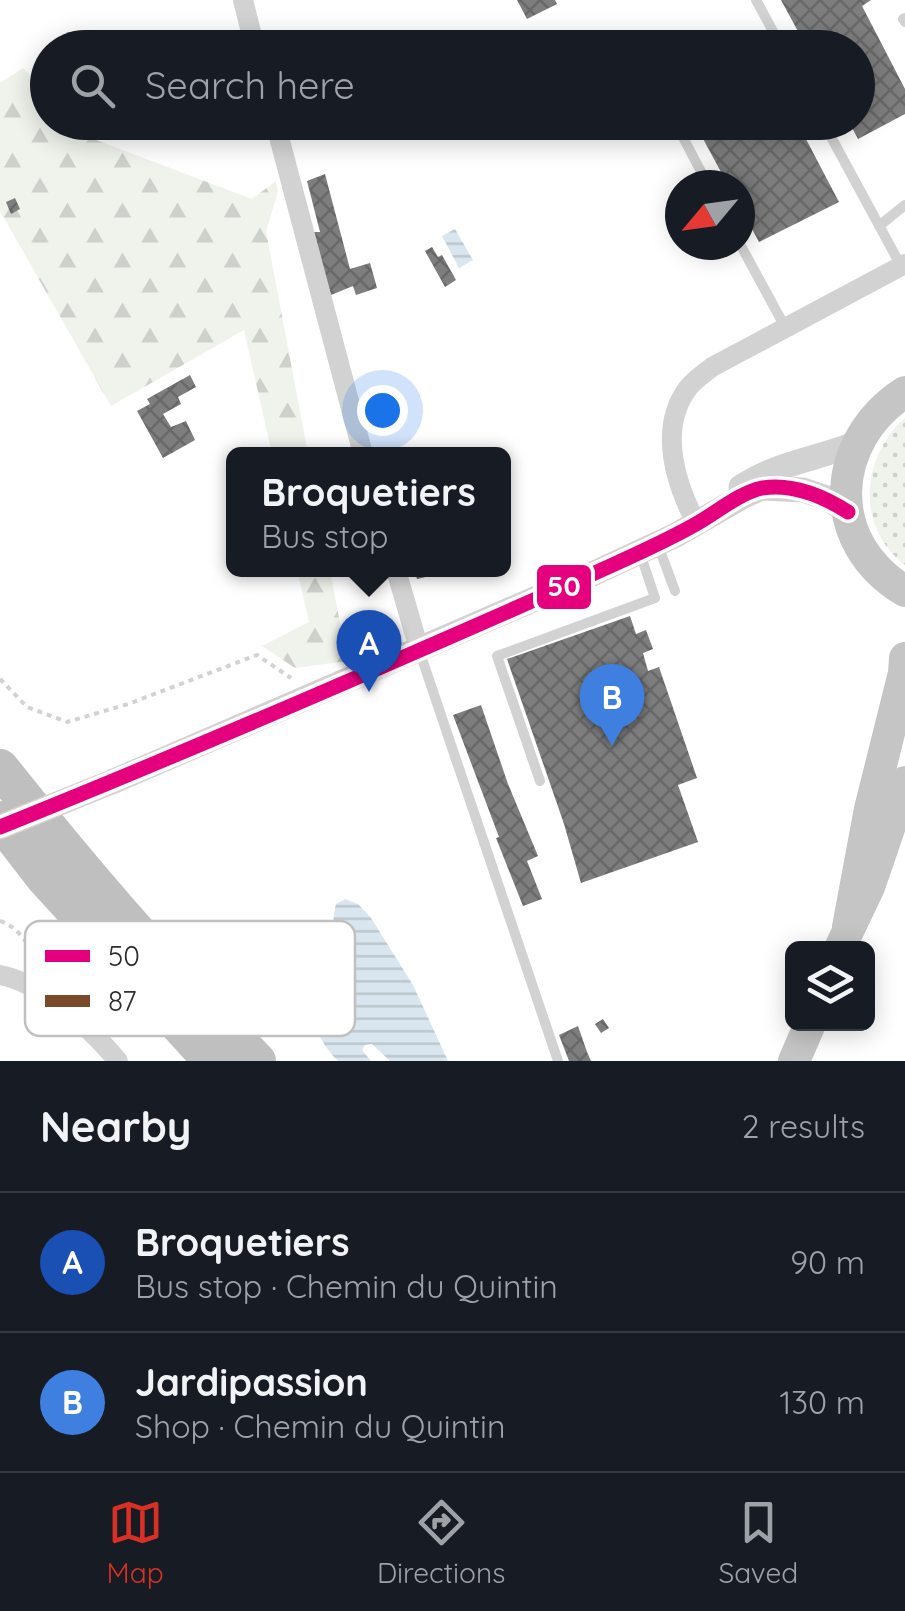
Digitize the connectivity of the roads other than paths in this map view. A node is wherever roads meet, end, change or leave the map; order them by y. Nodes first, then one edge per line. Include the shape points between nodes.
1 (243, 0) edge
2 (756, 0) edge
3 (251, 30) edge
4 (772, 30) edge
5 (280, 140) edge
6 (684, 140) edge
7 (833, 140) edge
8 (700, 170) edge
9 (905, 205) edge
10 (879, 226) junction
11 (749, 260) edge
12 (903, 265) edge
13 (785, 328) junction
14 (905, 392) edge
15 (856, 444) junction
16 (362, 447) edge
17 (848, 512) junction
18 (696, 524) junction
19 (648, 548) junction
20 (398, 577) edge
21 (675, 591) dead end
22 (903, 597) edge
23 (419, 649) junction
24 (905, 658) edge
25 (0, 768) edge
26 (540, 780) dead end
27 (905, 782) edge
28 (0, 824) edge
29 (84, 921) edge
30 (127, 921) edge
31 (844, 938) edge
32 (0, 976) edge
33 (25, 985) edge
34 (807, 1031) edge
35 (95, 1036) edge
36 (189, 1036) edge
37 (232, 1036) edge
38 (118, 1061) edge
39 (212, 1061) edge
40 (256, 1061) edge
41 (558, 1061) edge
42 (794, 1061) edge

1 - 3 street
2 - 4 lane
5 - 16 street
6 - 8 lane
7 - 10 lane
9 - 10 lane
10 - 12 lane
11 - 13 lane
12 - 13 street
13 - 18 street via 712,367 689,386 676,410 675,473
14 - 15 main road via 870,421
15 - 17 main road
15 - 18 street via 756,476
17 - 18 street via 803,490 762,488
17 - 22 main road via 866,556
18 - 19 street
19 - 21 lane
19 - 23 street
19 - 26 lane via 655,598 497,656
20 - 23 street
23 - 28 street, bridge via 114,782
23 - 41 lane
24 - 31 main road
25 - 30 highway
27 - 31 main road
28 - 29 highway
32 - 33 street
34 - 42 main road
35 - 38 street
36 - 39 highway
37 - 40 highway

